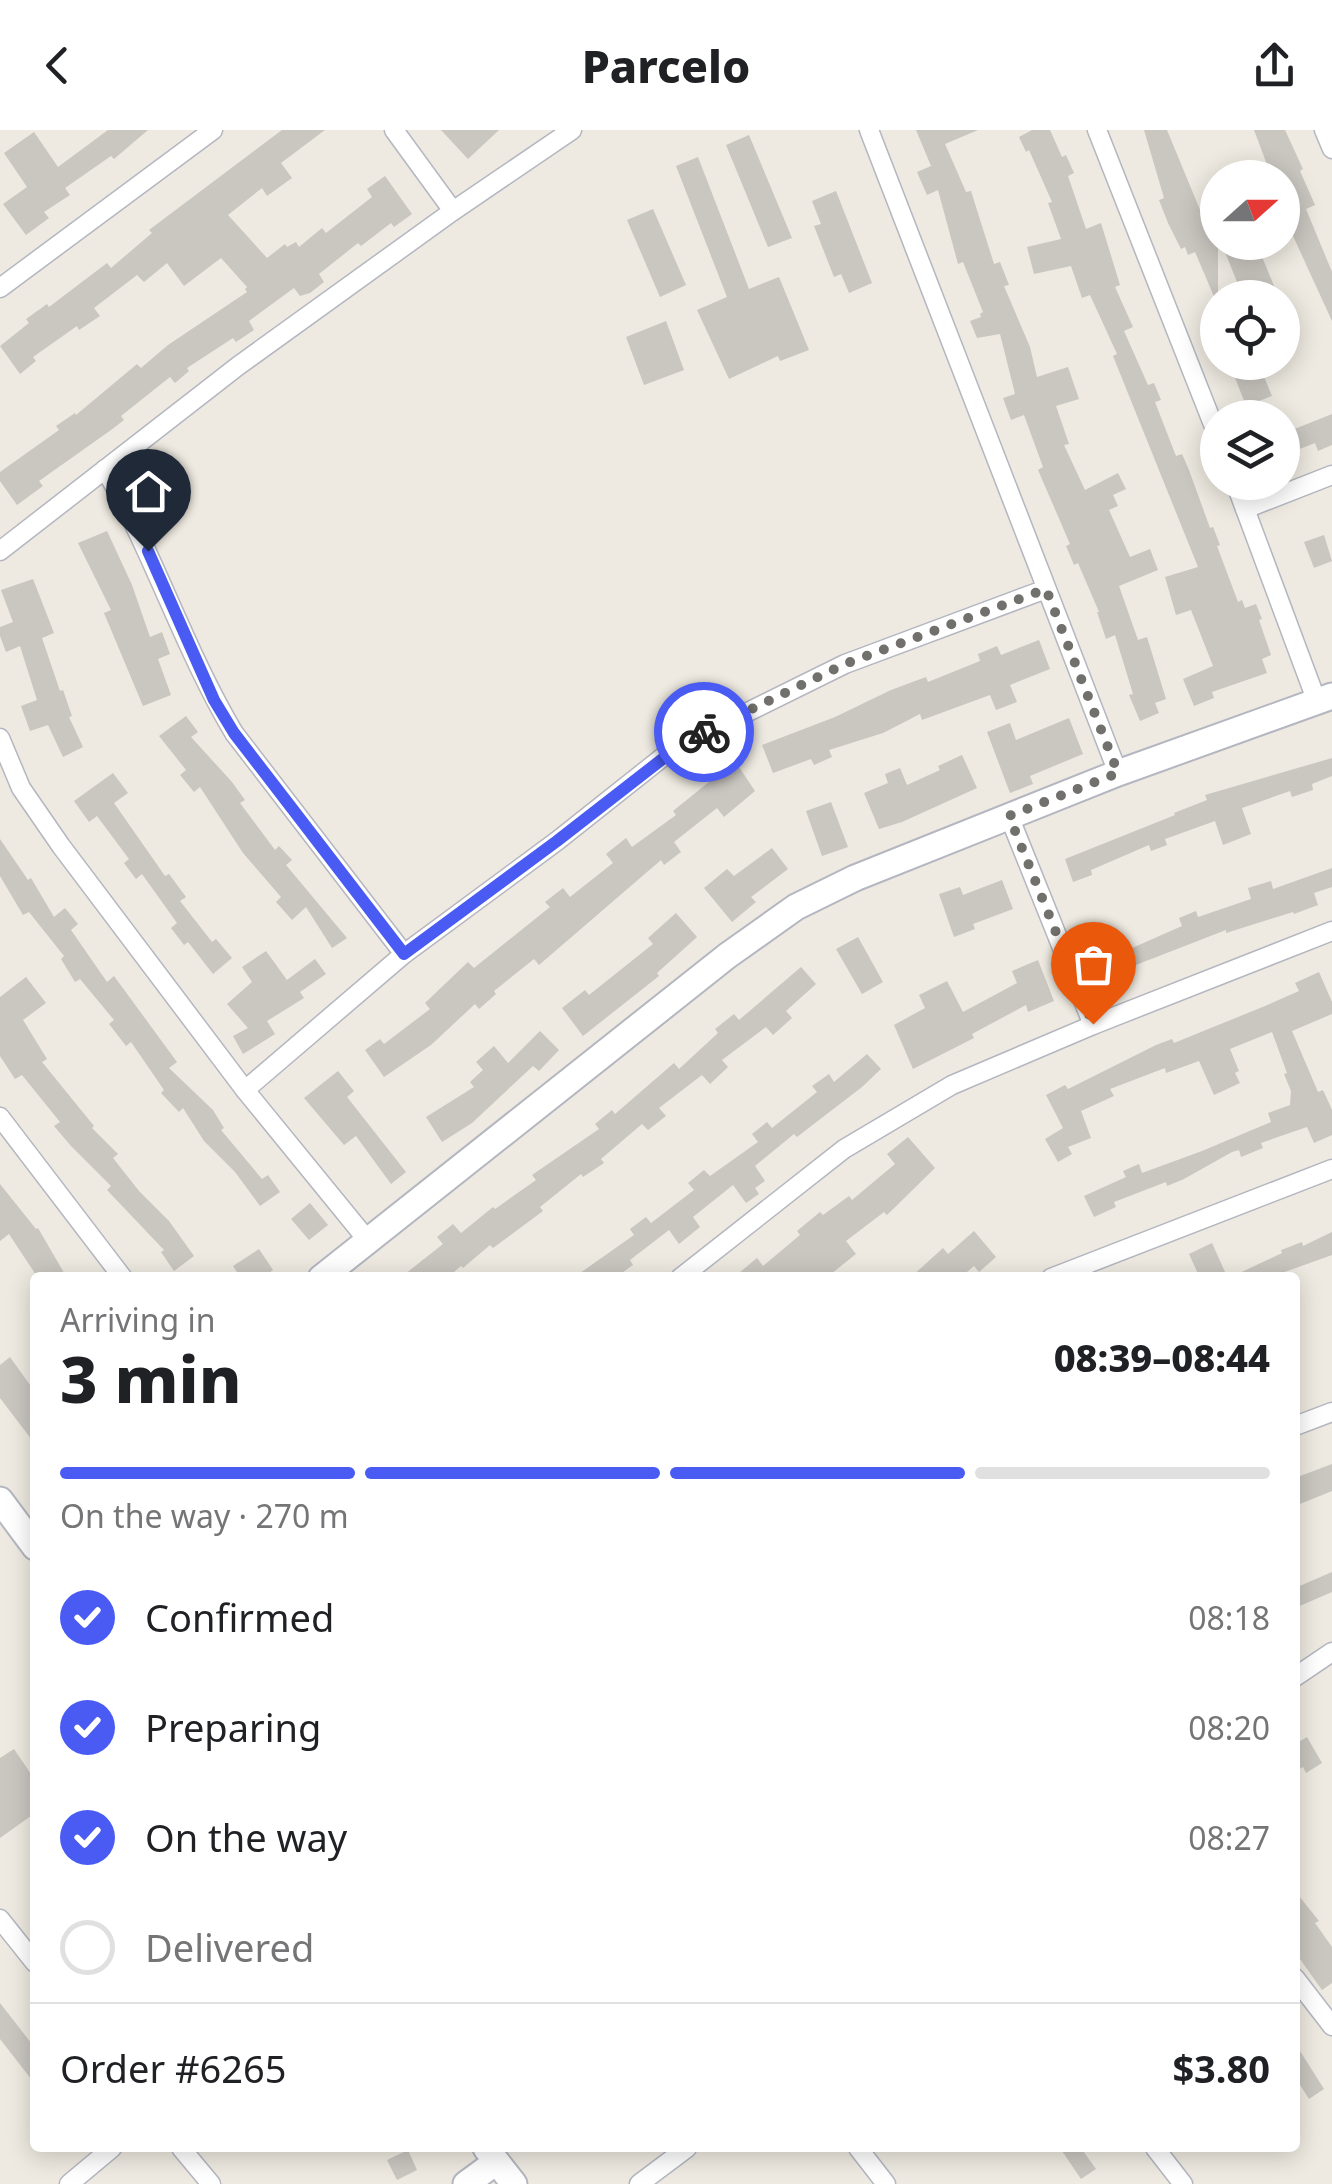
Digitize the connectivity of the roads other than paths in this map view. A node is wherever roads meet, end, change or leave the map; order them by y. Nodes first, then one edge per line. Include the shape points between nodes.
1 (213, 130) edge
2 (394, 130) edge
3 (572, 130) edge
4 (869, 130) edge
5 (1096, 130) edge
6 (1324, 130) edge
7 (1332, 149) edge
8 (453, 211) junction
9 (34, 266) junction
10 (0, 269) edge
11 (0, 288) edge
12 (1203, 400) edge
13 (105, 469) junction
14 (1332, 475) edge
15 (1242, 500) edge
16 (1245, 509) junction
17 (8, 533) edge
18 (0, 551) edge
19 (1046, 589) junction
20 (1325, 699) edge
21 (0, 738) edge
22 (1118, 773) junction
23 (1009, 816) junction
24 (1332, 931) edge
25 (404, 954) junction
26 (1093, 1024) junction
27 (245, 1090) junction
28 (0, 1117) edge
29 (1332, 1168) edge
30 (369, 1242) junction
31 (118, 1272) edge
32 (329, 1272) edge
33 (688, 1272) edge
34 (1066, 1272) edge
35 (1332, 1412) edge
36 (1300, 1424) edge
37 (0, 1500) edge
38 (30, 1540) edge
39 (1332, 1652) edge
40 (1300, 1674) edge
41 (0, 1919) edge
42 (30, 1957) edge
43 (1300, 1984) edge
44 (1332, 2026) edge
45 (107, 2152) edge
46 (184, 2152) edge
47 (682, 2152) edge
48 (861, 2152) edge
49 (1158, 2152) edge
50 (491, 2155) edge
51 (69, 2184) edge
52 (211, 2184) edge
53 (466, 2184) edge
54 (514, 2184) edge
55 (639, 2184) edge
56 (886, 2184) edge
57 (1183, 2184) edge

1 - 9 street
2 - 8 street
3 - 8 street
4 - 19 street
5 - 12 street
6 - 7 street
8 - 13 street
9 - 10 street
9 - 11 street
13 - 17 street
13 - 25 street via 234,733
14 - 16 street
15 - 16 street
16 - 20 street
17 - 18 street
19 - 22 street
19 - 25 street via 845,664 674,750
20 - 22 street
21 - 27 street via 21,788 61,846
22 - 23 street
23 - 26 street
23 - 30 street via 796,907
24 - 26 street
25 - 27 street
26 - 33 street via 952,1085 844,1148
27 - 30 street
28 - 31 street
29 - 34 street
30 - 32 street
35 - 36 street
37 - 38 street
39 - 40 street
41 - 42 street
43 - 44 street
45 - 51 street
46 - 52 street
47 - 55 street
48 - 56 street
49 - 57 street
50 - 53 street
50 - 54 street

